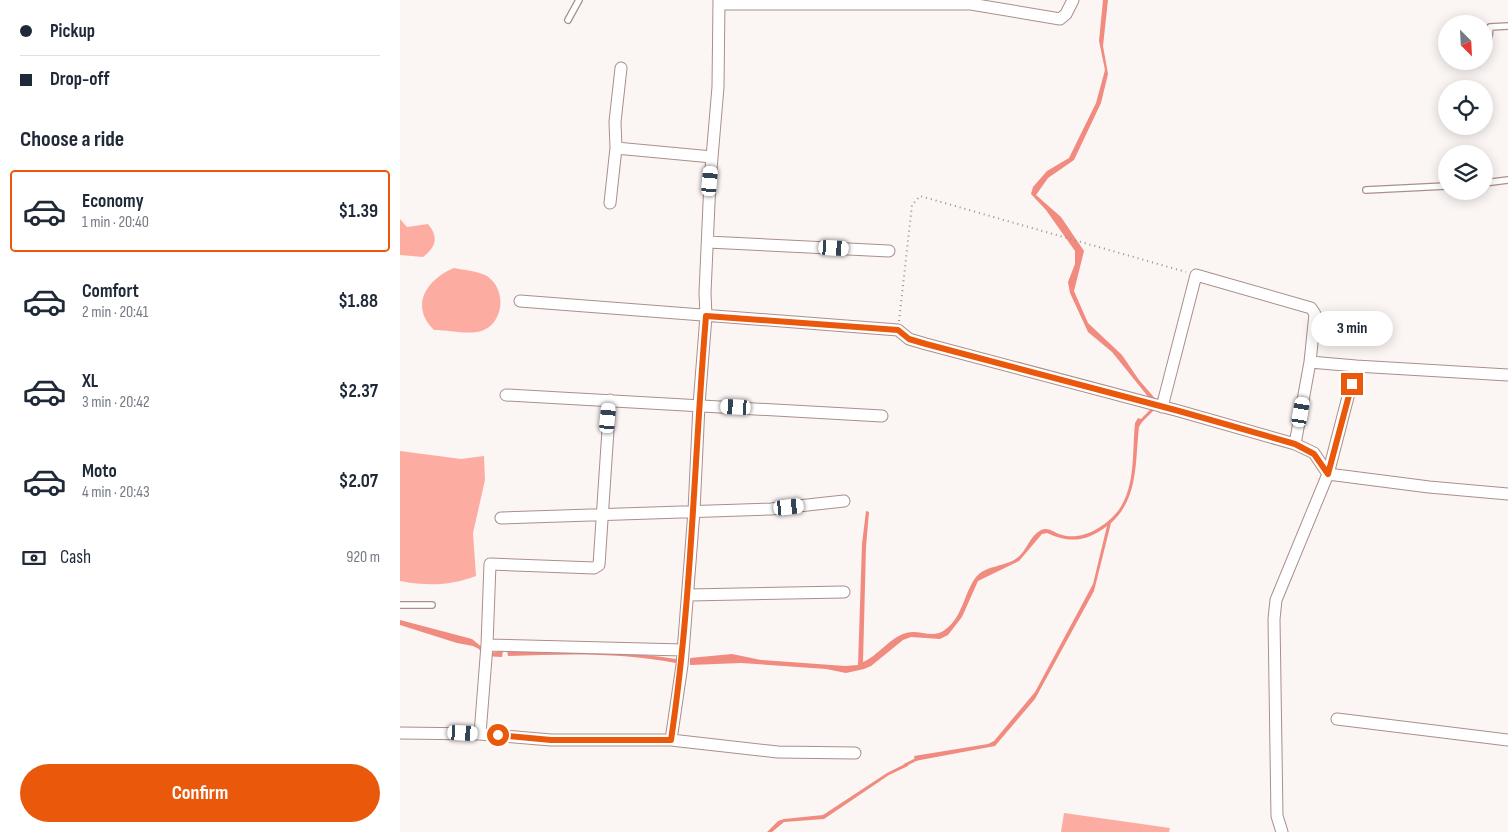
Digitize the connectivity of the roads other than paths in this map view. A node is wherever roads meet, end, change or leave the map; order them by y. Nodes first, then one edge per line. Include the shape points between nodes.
1 (579, 0) edge
2 (1073, 0) edge
3 (720, 2) edge
4 (971, 2) edge
5 (568, 20) dead end
6 (1493, 26) edge
7 (1508, 26) edge
8 (621, 68) dead end
9 (616, 148) junction
10 (712, 157) junction
11 (1508, 180) edge
12 (1493, 182) edge
13 (1438, 186) edge
14 (1366, 190) dead end
15 (610, 203) dead end
16 (708, 242) junction
17 (888, 251) dead end
18 (520, 301) dead end
19 (706, 316) junction
20 (1310, 362) junction
21 (1356, 366) junction
22 (1508, 375) edge
23 (506, 395) dead end
24 (610, 400) junction
25 (698, 405) junction
26 (1159, 406) junction
27 (882, 416) dead end
28 (1295, 444) junction
29 (1328, 474) junction
30 (1508, 494) edge
31 (844, 501) dead end
32 (694, 511) junction
33 (603, 514) junction
34 (501, 518) dead end
35 (844, 592) dead end
36 (689, 595) junction
37 (400, 605) edge
38 (432, 605) dead end
39 (487, 653) junction
40 (682, 657) junction
41 (1337, 719) dead end
42 (400, 733) edge
43 (480, 734) junction
44 (671, 740) junction
45 (1508, 740) edge
46 (855, 753) dead end
47 (1282, 832) edge

1 - 5 lane
2 - 4 street via 1060,19
3 - 4 street
3 - 10 street
6 - 7 lane
8 - 9 street via 615,122
9 - 10 street
9 - 15 street
10 - 16 street
11 - 12 lane
13 - 14 lane
16 - 17 street
16 - 19 street
18 - 19 street
19 - 25 street
19 - 26 street via 898,330 909,339 926,344
20 - 21 street
20 - 26 street via 1315,314 1311,308 1196,275
20 - 28 street
21 - 22 street
21 - 29 street
23 - 24 street
24 - 25 street
24 - 33 street
25 - 27 street
25 - 32 street
26 - 28 street
28 - 29 street via 1314,454
29 - 30 street
29 - 47 street via 1276,600 1277,816
31 - 32 street via 771,509
32 - 33 street
32 - 36 street
33 - 34 street
33 - 39 street via 600,560 594,568 490,564
35 - 36 street
36 - 40 street
37 - 38 lane
39 - 40 street
39 - 43 street
40 - 44 street
41 - 45 street
42 - 43 street
43 - 44 street via 551,740
44 - 46 street via 778,752

